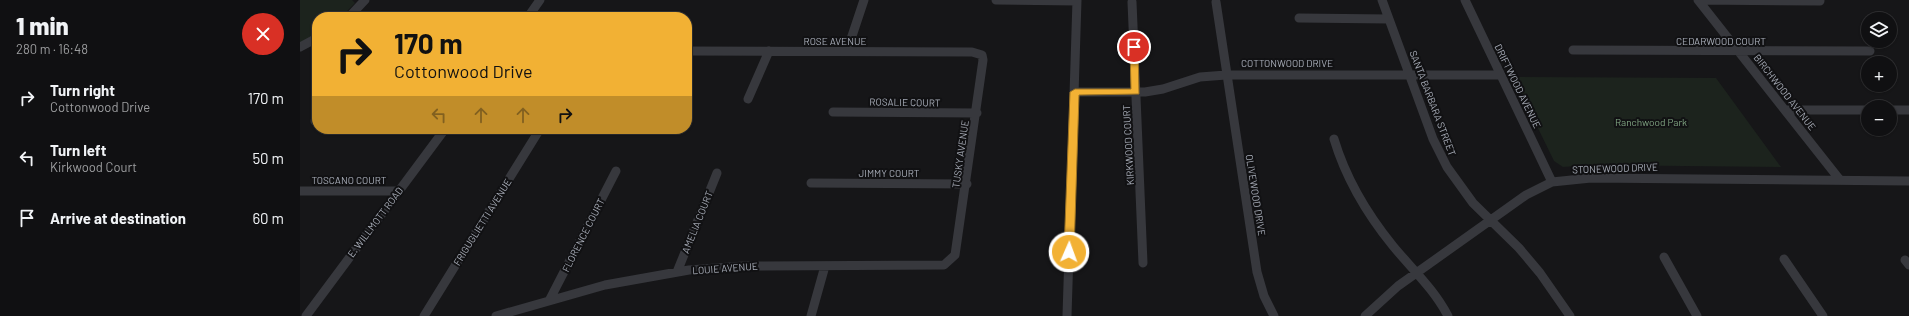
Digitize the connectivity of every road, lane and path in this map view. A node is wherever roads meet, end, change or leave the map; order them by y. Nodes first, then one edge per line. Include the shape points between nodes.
1 (365, 0) edge
2 (540, 0) edge
3 (864, 0) edge
4 (996, 0) edge
5 (1077, 0) edge
6 (1382, 0) edge
7 (1465, 0) edge
8 (1698, 0) edge
9 (1820, 0) edge
10 (1132, 2) dead end
11 (1216, 2) dead end
12 (354, 12) edge
13 (532, 12) edge
14 (1299, 18) dead end
15 (1389, 19) junction
16 (312, 41) edge
17 (300, 48) edge
18 (1572, 50) dead end
19 (692, 51) edge
20 (769, 51) junction
21 (847, 51) junction
22 (1738, 51) junction
23 (1870, 51) dead end
24 (982, 55) joint
25 (1410, 74) junction
26 (1226, 75) junction
27 (1501, 75) junction
28 (1075, 92) junction
29 (1136, 92) junction
30 (748, 99) dead end
31 (1785, 110) junction
32 (1861, 110) edge
33 (1897, 110) edge
34 (1909, 110) edge
35 (833, 112) dead end
36 (976, 114) junction
37 (441, 134) edge
38 (537, 134) edge
39 (1334, 139) dead end
40 (616, 171) dead end
41 (717, 173) dead end
42 (1840, 180) junction
43 (1909, 181) edge
44 (1552, 182) junction
45 (812, 183) dead end
46 (967, 184) junction
47 (300, 191) edge
48 (399, 191) junction
49 (1491, 220) junction
50 (955, 255) joint
51 (1664, 257) dead end
52 (1784, 259) dead end
53 (1143, 263) dead end
54 (825, 266) junction
55 (677, 272) junction
56 (1418, 272) junction
57 (550, 299) junction
58 (306, 316) edge
59 (424, 316) edge
60 (496, 316) edge
61 (811, 316) edge
62 (1067, 316) edge
63 (1274, 316) edge
64 (1364, 316) edge
65 (1448, 316) edge
66 (1570, 316) edge
67 (1697, 316) edge
68 (1823, 316) edge

1 - 12 street
2 - 13 street
3 - 21 street
4 - 5 street
5 - 28 street
6 - 15 street, SANTA BARBARA STREET
7 - 27 street, DRIFTWOOD AVENUE
8 - 9 street
8 - 22 street, BIRCHWOOD AVENUE
10 - 29 street, KIRKWOOD COURT
11 - 26 street, OLIVEWOOD DRIVE
14 - 15 street
15 - 25 street, SANTA BARBARA STREET
16 - 17 street
18 - 22 street, CEDARWOOD COURT
19 - 20 street, ROSE AVENUE
20 - 21 street, ROSE AVENUE
20 - 30 street
21 - 24 street, ROSE AVENUE via 972,52
22 - 23 street, CEDARWOOD COURT
22 - 31 street, BIRCHWOOD AVENUE
24 - 36 street, TUSKY AVENUE
25 - 26 street, COTTONWOOD DRIVE
25 - 27 street, COTTONWOOD DRIVE
25 - 49 street, SANTA BARBARA STREET via 1443,160 1468,197
26 - 29 street, COTTONWOOD DRIVE via 1205,76 1163,89
26 - 63 street, OLIVEWOOD DRIVE via 1257,272 1264,296
27 - 44 street, DRIFTWOOD AVENUE
28 - 29 street, COTTONWOOD DRIVE
28 - 62 street
29 - 53 street, KIRKWOOD COURT
31 - 32 street
31 - 42 street, BIRCHWOOD AVENUE
33 - 34 street
35 - 36 street, ROSALIE COURT
36 - 46 street, TUSKY AVENUE
37 - 48 street, E. WILLMOTT ROAD
38 - 59 street, FRIGUGLIETTI AVENUE
39 - 56 street via 1348,177 1362,204 1404,259
40 - 57 street, FLORENCE COURT
41 - 55 street, AMELIA COURT
42 - 43 street, STONEWOOD DRIVE
42 - 44 street, STONEWOOD DRIVE via 1610,177
44 - 49 street, STONEWOOD DRIVE via 1526,195
45 - 46 street, JIMMY COURT
46 - 50 street, TUSKY AVENUE
47 - 48 street, TOSCANO COURT
48 - 58 street, E. WILLMOTT ROAD
49 - 56 street, STONEWOOD DRIVE
49 - 66 street, SANTA BARBARA STREET via 1540,273
50 - 54 street, LOUIE AVENUE via 944,265
51 - 67 street
52 - 68 street
54 - 55 street, LOUIE AVENUE via 764,265
54 - 61 street
55 - 57 street, LOUIE AVENUE
56 - 64 street, STONEWOOD DRIVE
56 - 65 street
57 - 60 street, LOUIE AVENUE

